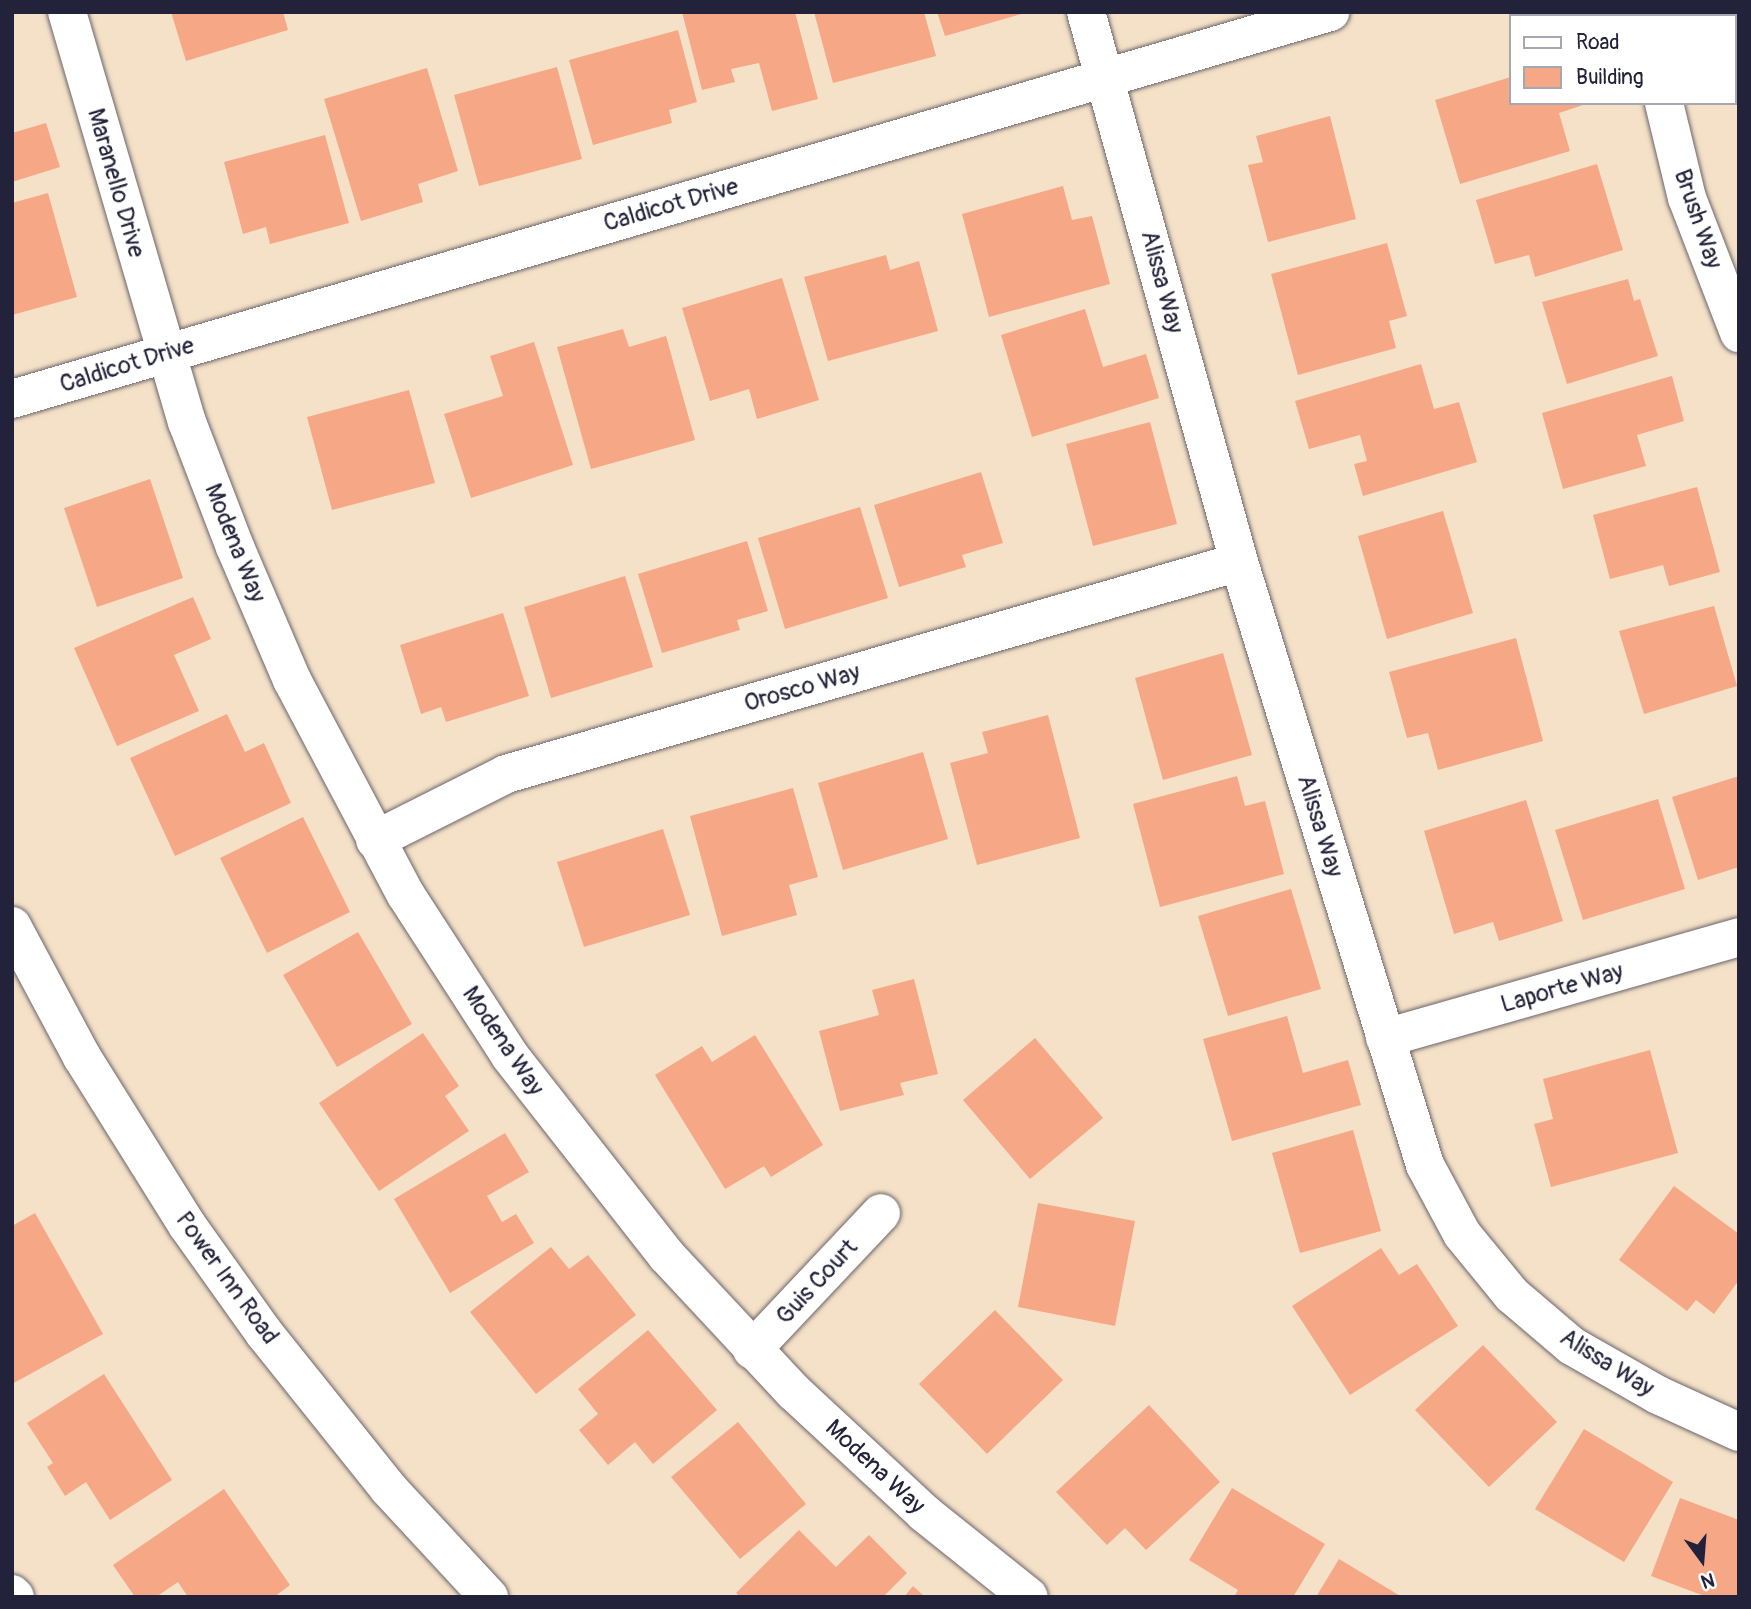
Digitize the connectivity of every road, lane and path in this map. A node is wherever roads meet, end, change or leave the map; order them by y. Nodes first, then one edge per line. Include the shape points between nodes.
1 (66, 12) edge
2 (1086, 12) edge
3 (1330, 12) edge
4 (1105, 78) junction
5 (1664, 105) edge
6 (1739, 333) edge
7 (166, 353) junction
8 (12, 399) edge
9 (1239, 562) junction
10 (374, 840) junction
11 (12, 926) edge
12 (1739, 937) edge
13 (1385, 1038) junction
14 (881, 1213) dead end
15 (752, 1350) junction
16 (1739, 1432) edge
17 (489, 1597) edge
18 (1029, 1597) edge

1 - 7 street, Maranello Drive
2 - 4 street, Alissa Way
3 - 4 street, Caldicot Drive
4 - 7 street, Caldicot Drive
4 - 9 street, Alissa Way
5 - 6 street, Brush Way via 1687,198
7 - 8 street, Caldicot Drive
7 - 10 street, Modena Way via 235,547 292,680
9 - 10 street, Orosco Way via 506,774
9 - 13 street, Alissa Way
10 - 15 street, Modena Way via 517,1066 667,1256
11 - 17 street, Power Inn Road via 82,1057 195,1236 264,1333 388,1488
12 - 13 street, Laporte Way
13 - 16 street, Alissa Way via 1425,1165 1462,1234 1512,1295 1572,1346 1658,1395
14 - 15 street, Guis Court
15 - 18 street, Modena Way via 924,1513

